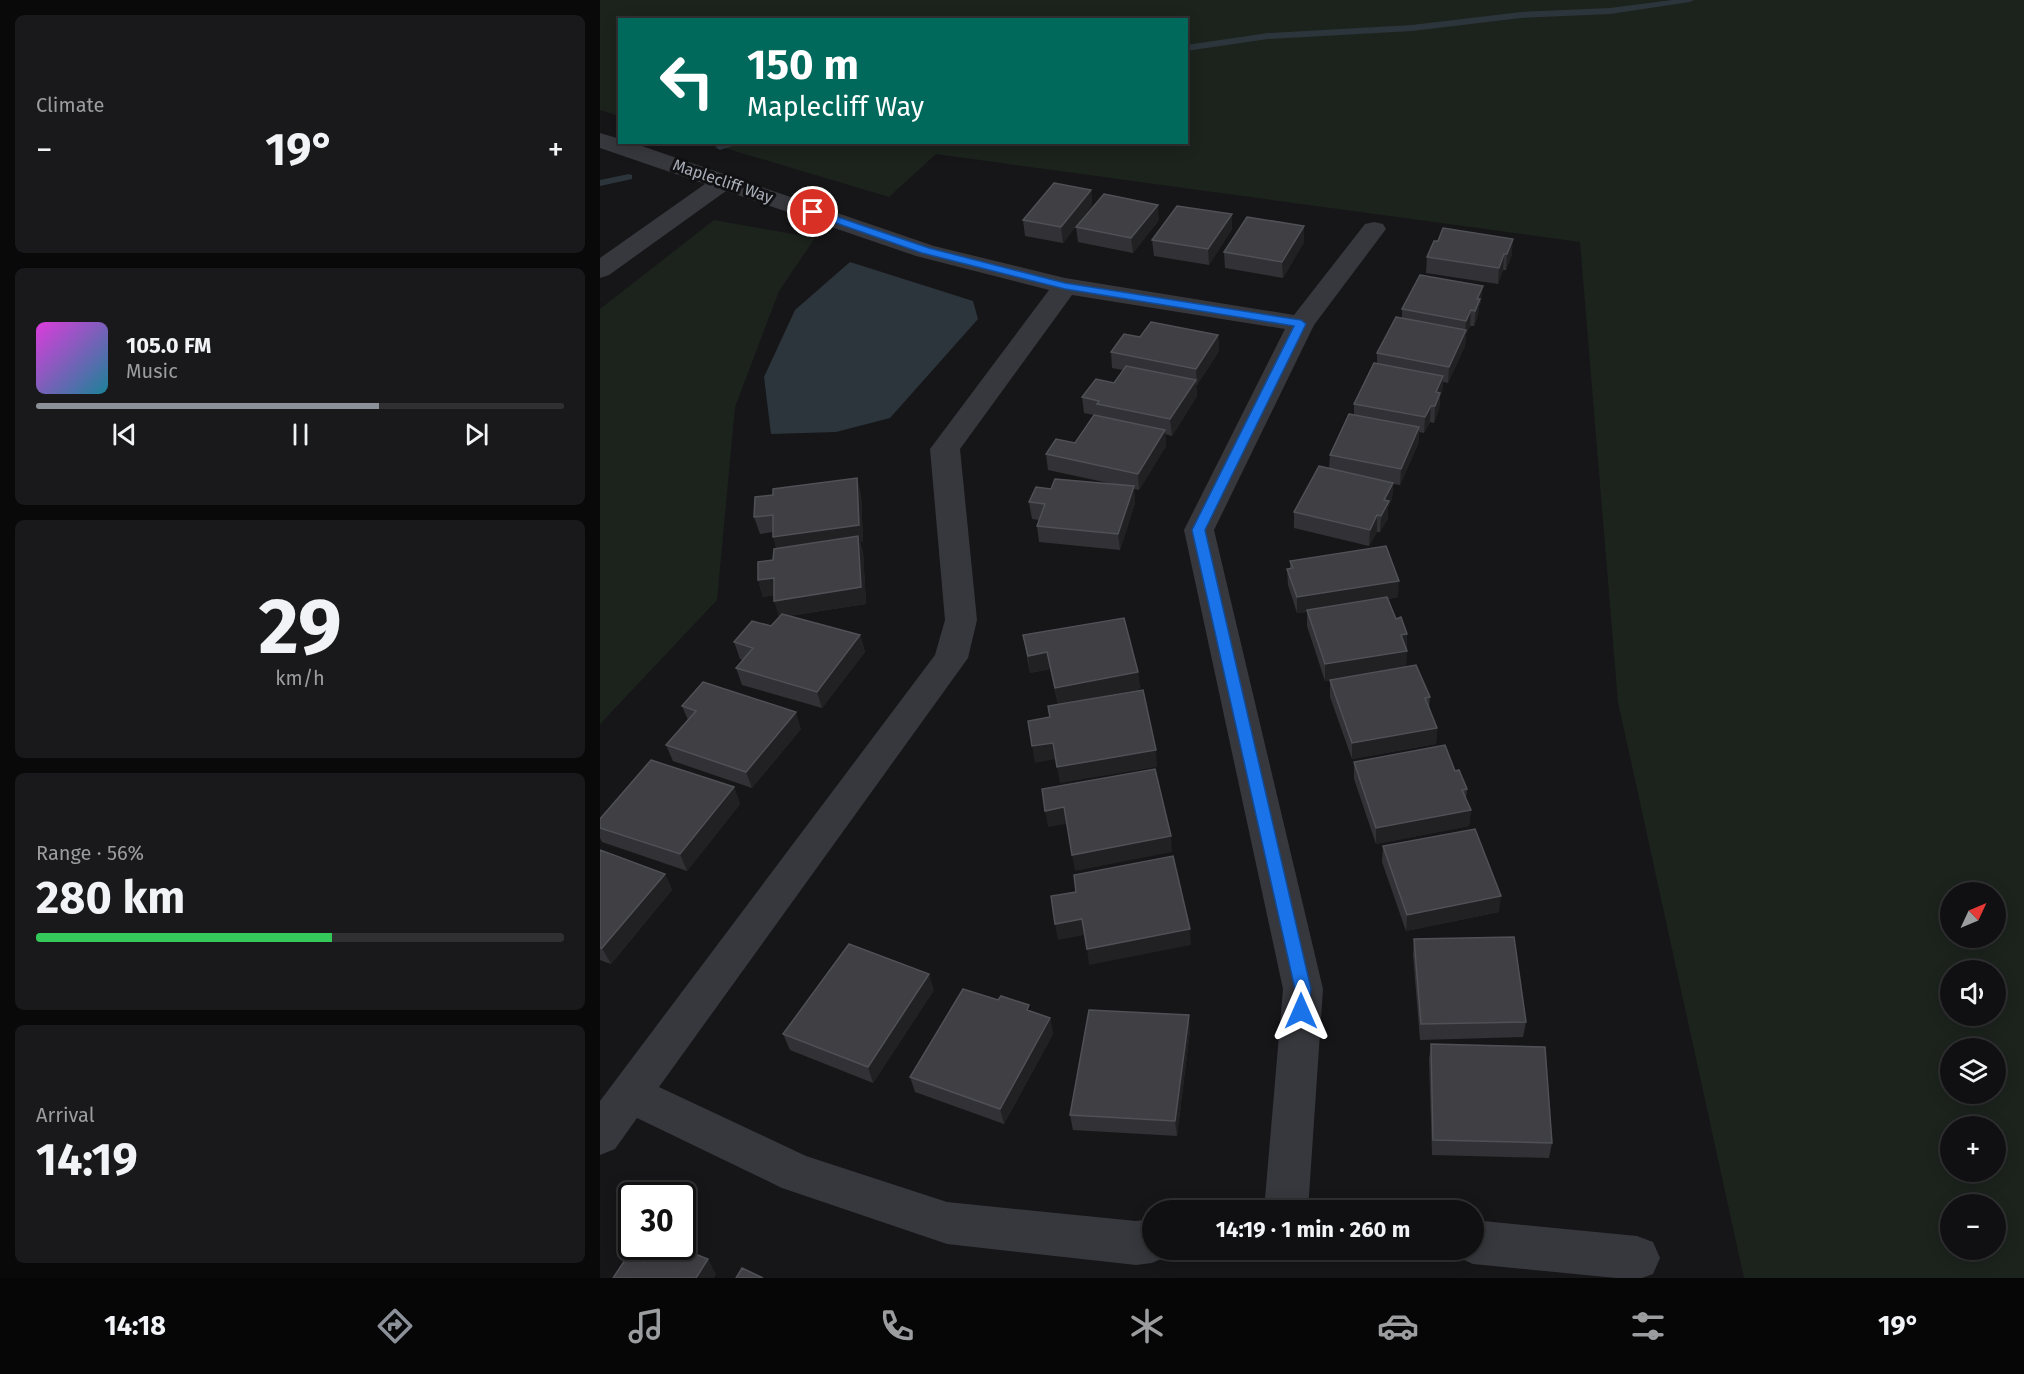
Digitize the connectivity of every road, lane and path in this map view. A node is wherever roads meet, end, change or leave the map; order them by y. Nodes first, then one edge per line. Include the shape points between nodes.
1 (600, 140) edge
2 (724, 181) junction
3 (1374, 229) dead end
4 (600, 270) edge
5 (1065, 286) junction
6 (1301, 324) junction
7 (630, 1094) junction
8 (600, 1135) edge
9 (1287, 1200) edge
10 (1142, 1242) edge
11 (1484, 1243) edge
12 (1637, 1258) dead end

1 - 2 street, Maplecliff Way
2 - 4 street
2 - 5 street, Maplecliff Way via 926,251
3 - 6 street
5 - 6 street, Maplecliff Way
5 - 7 street via 945,449 961,620 951,658
6 - 9 street via 1199,530 1303,989
7 - 8 street
7 - 10 street via 797,1174 947,1223
11 - 12 street

